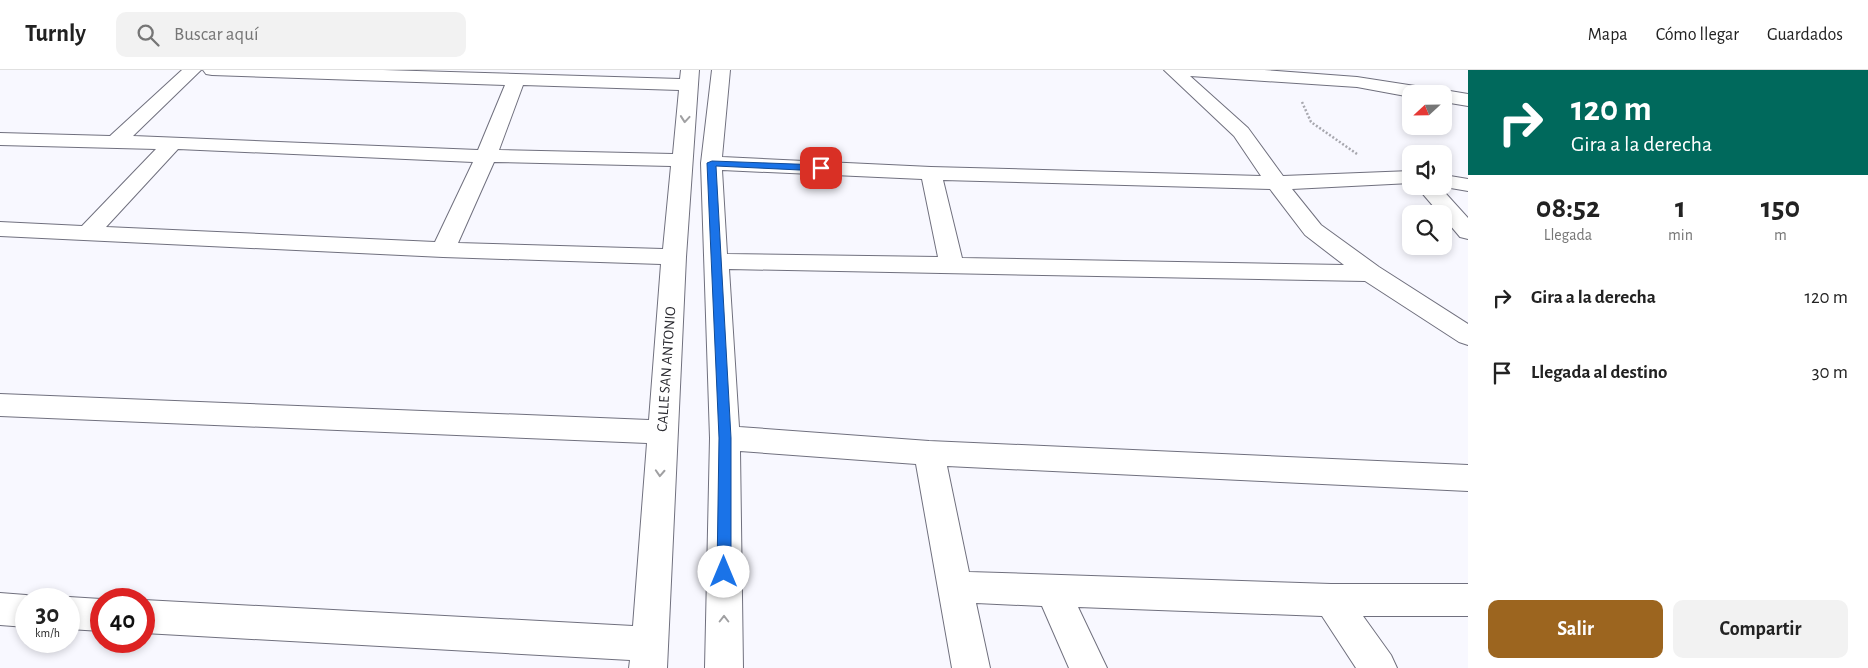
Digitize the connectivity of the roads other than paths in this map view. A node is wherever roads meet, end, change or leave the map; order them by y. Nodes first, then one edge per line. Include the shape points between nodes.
1 (192, 70) edge
2 (212, 70) edge
3 (721, 70) edge
4 (1173, 70) edge
5 (1187, 70) edge
6 (476, 74) edge
7 (689, 77) edge
8 (516, 80) junction
9 (1402, 90) edge
10 (1452, 97) edge
11 (1468, 100) edge
12 (0, 139) edge
13 (116, 141) junction
14 (173, 142) junction
15 (486, 156) junction
16 (682, 160) junction
17 (712, 163) junction
18 (931, 173) junction
19 (1402, 177) edge
20 (1452, 182) edge
21 (1276, 183) junction
22 (1468, 185) edge
23 (1435, 195) edge
24 (0, 229) edge
25 (89, 232) junction
26 (1468, 232) edge
27 (443, 250) junction
28 (674, 257) junction
29 (717, 261) junction
30 (952, 265) junction
31 (1370, 273) junction
32 (1468, 336) edge
33 (0, 405) edge
34 (662, 432) junction
35 (725, 438) junction
36 (929, 454) junction
37 (1468, 478) edge
38 (954, 587) junction
39 (1053, 592) junction
40 (1332, 600) junction
41 (1468, 600) edge
42 (0, 609) edge
43 (15, 610) edge
44 (155, 618) edge
45 (649, 656) edge
46 (724, 668) edge
47 (971, 668) edge
48 (1088, 668) edge
49 (1378, 668) edge

1 - 13 street
2 - 6 street
3 - 17 street
4 - 21 street via 1241,132
5 - 9 street via 1357,82
6 - 8 street
7 - 8 street
7 -> 16 street, CALLE SAN ANTONIO
8 - 15 street
10 - 11 street
12 - 13 street
13 - 14 street
14 - 15 street
14 - 25 street
15 - 16 street
15 - 27 street
16 - 28 street, CALLE SAN ANTONIO
17 - 18 street
17 - 29 street
18 - 21 street
18 - 30 street
19 - 21 street
20 - 22 street
21 - 31 street via 1313,230
23 - 26 street
24 - 25 street
25 - 27 street
27 - 28 street
28 - 34 street, CALLE SAN ANTONIO
29 - 30 street
29 - 35 street
30 - 31 street
31 - 32 street
33 - 34 street
34 -> 45 street, CALLE SAN ANTONIO
35 - 36 street
46 -> 35 street
36 - 37 street
36 - 38 street
38 - 39 street
38 - 47 street
39 - 40 street
39 - 48 street
40 - 41 street
40 - 49 street
42 - 43 street
44 - 45 street

